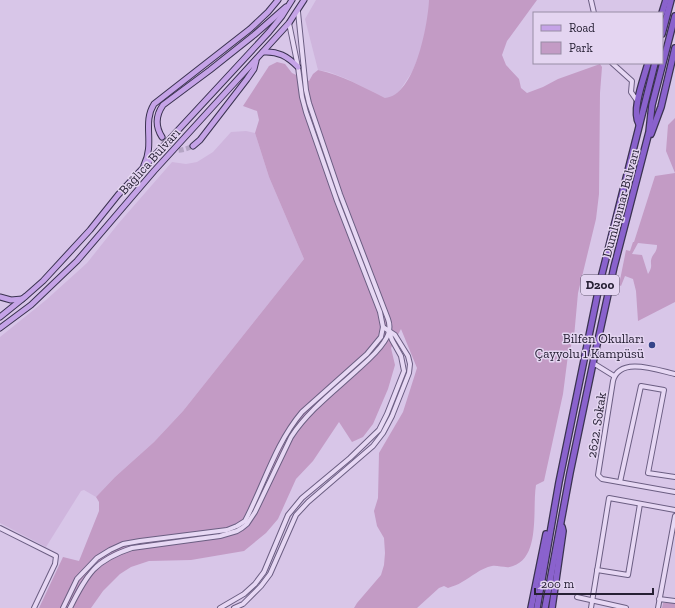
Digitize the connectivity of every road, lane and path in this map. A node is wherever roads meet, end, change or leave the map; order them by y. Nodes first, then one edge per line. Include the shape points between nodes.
1 (278, 0) edge
2 (304, 0) edge
3 (591, 0) edge
4 (666, 0) edge
5 (671, 0) edge
6 (292, 1) edge
7 (298, 12) junction
8 (594, 12) edge
9 (662, 12) edge
10 (675, 16) edge
11 (262, 18) junction
12 (289, 23) junction
13 (663, 30) edge
14 (254, 35) junction
15 (675, 48) edge
16 (263, 52) junction
17 (256, 60) junction
18 (663, 62) edge
19 (613, 64) edge
20 (648, 64) edge
21 (655, 64) edge
22 (663, 64) edge
23 (298, 67) junction
24 (638, 102) junction
25 (639, 124) junction
26 (162, 137) tunnel mouth
27 (193, 146) tunnel mouth
28 (643, 157) junction
29 (141, 170) junction
30 (0, 297) edge
31 (25, 298) junction
32 (0, 317) edge
33 (383, 327) junction
34 (0, 328) edge
35 (389, 332) junction
36 (593, 363) junction
37 (675, 374) edge
38 (614, 376) junction
39 (675, 477) edge
40 (620, 482) junction
41 (675, 492) edge
42 (640, 504) junction
43 (675, 510) edge
44 (675, 516) edge
45 (552, 519) junction
46 (561, 520) junction
47 (0, 528) edge
48 (597, 570) junction
49 (577, 598) dead end
50 (660, 599) junction
51 (592, 601) junction
52 (675, 601) edge
53 (34, 608) edge
54 (63, 608) edge
55 (70, 608) edge
56 (220, 608) edge
57 (234, 608) edge
58 (531, 608) edge
59 (537, 608) edge
60 (545, 608) edge
61 (552, 608) edge
62 (591, 608) edge
63 (626, 608) edge
64 (658, 608) edge

1 - 11 main road
2 - 7 main road, Bağlıca Bulvarı
3 - 8 street
4 - 9 highway
5 - 13 highway
6 - 14 main road
6 - 29 main road, Bağlıca Bulvarı via 269,32
7 - 12 main road, Bağlıca Bulvarı
7 - 35 street via 309,103 389,323
10 - 18 highway, Dumlupınar Bulvarı / D200
11 - 14 main road
11 - 29 main road via 154,104 148,122 149,152
12 - 16 main road, Bağlıca Bulvarı
12 - 23 street
14 - 26 main road via 163,105 157,118 157,127
15 - 28 highway via 661,107
16 - 17 main road, Bağlıca Bulvarı
16 - 23 main road via 282,54
17 - 27 main road via 254,69 247,79
17 - 34 main road, Bağlıca Bulvarı via 154,171 77,261 31,305
19 - 24 street via 632,81 631,92
20 - 24 highway
21 - 25 highway, Dumlupınar Bulvarı / D200
22 - 28 highway, Dumlupınar Bulvarı / D200
23 - 33 street via 306,112 380,312
24 - 25 highway via 636,116
25 - 45 highway, Dumlupınar Bulvarı / D200 via 600,282
28 - 36 highway, Dumlupınar Bulvarı / D200 via 614,267
29 - 31 main road, Bağlıca Bulvarı via 90,230
30 - 31 main road via 10,300
31 - 32 main road, Bağlıca Bulvarı
33 - 35 street
33 - 54 street via 381,338 367,354 295,421 280,446 244,521 227,530 140,540 110,550 97,558 76,580
35 - 55 street via 385,342 373,356 298,426 247,524 237,531 220,536 118,552 100,563 89,574
35 - 56 street via 401,356 404,370 379,430 302,498 288,515 264,572 244,594
35 - 57 street via 395,335 408,356 409,373 384,432 373,446 296,515 270,574 243,604
36 - 38 street
36 - 46 highway, Dumlupınar Bulvarı / D200
37 - 38 street via 630,366 620,369
38 - 40 street, 2622. Sokak via 598,476
39 - 40 street via 648,473 664,390 641,386
40 - 41 street
42 - 43 street
42 - 48 street via 628,575
42 - 48 street via 609,498
44 - 50 street
45 - 58 highway via 543,544
45 - 59 highway, Dumlupınar Bulvarı / D200
46 - 60 highway, Dumlupınar Bulvarı / D200
46 - 61 highway via 563,531
47 - 53 street via 56,556 55,564
48 - 51 street
49 - 51 street
50 - 52 street
50 - 64 street
51 - 62 street
51 - 63 street

